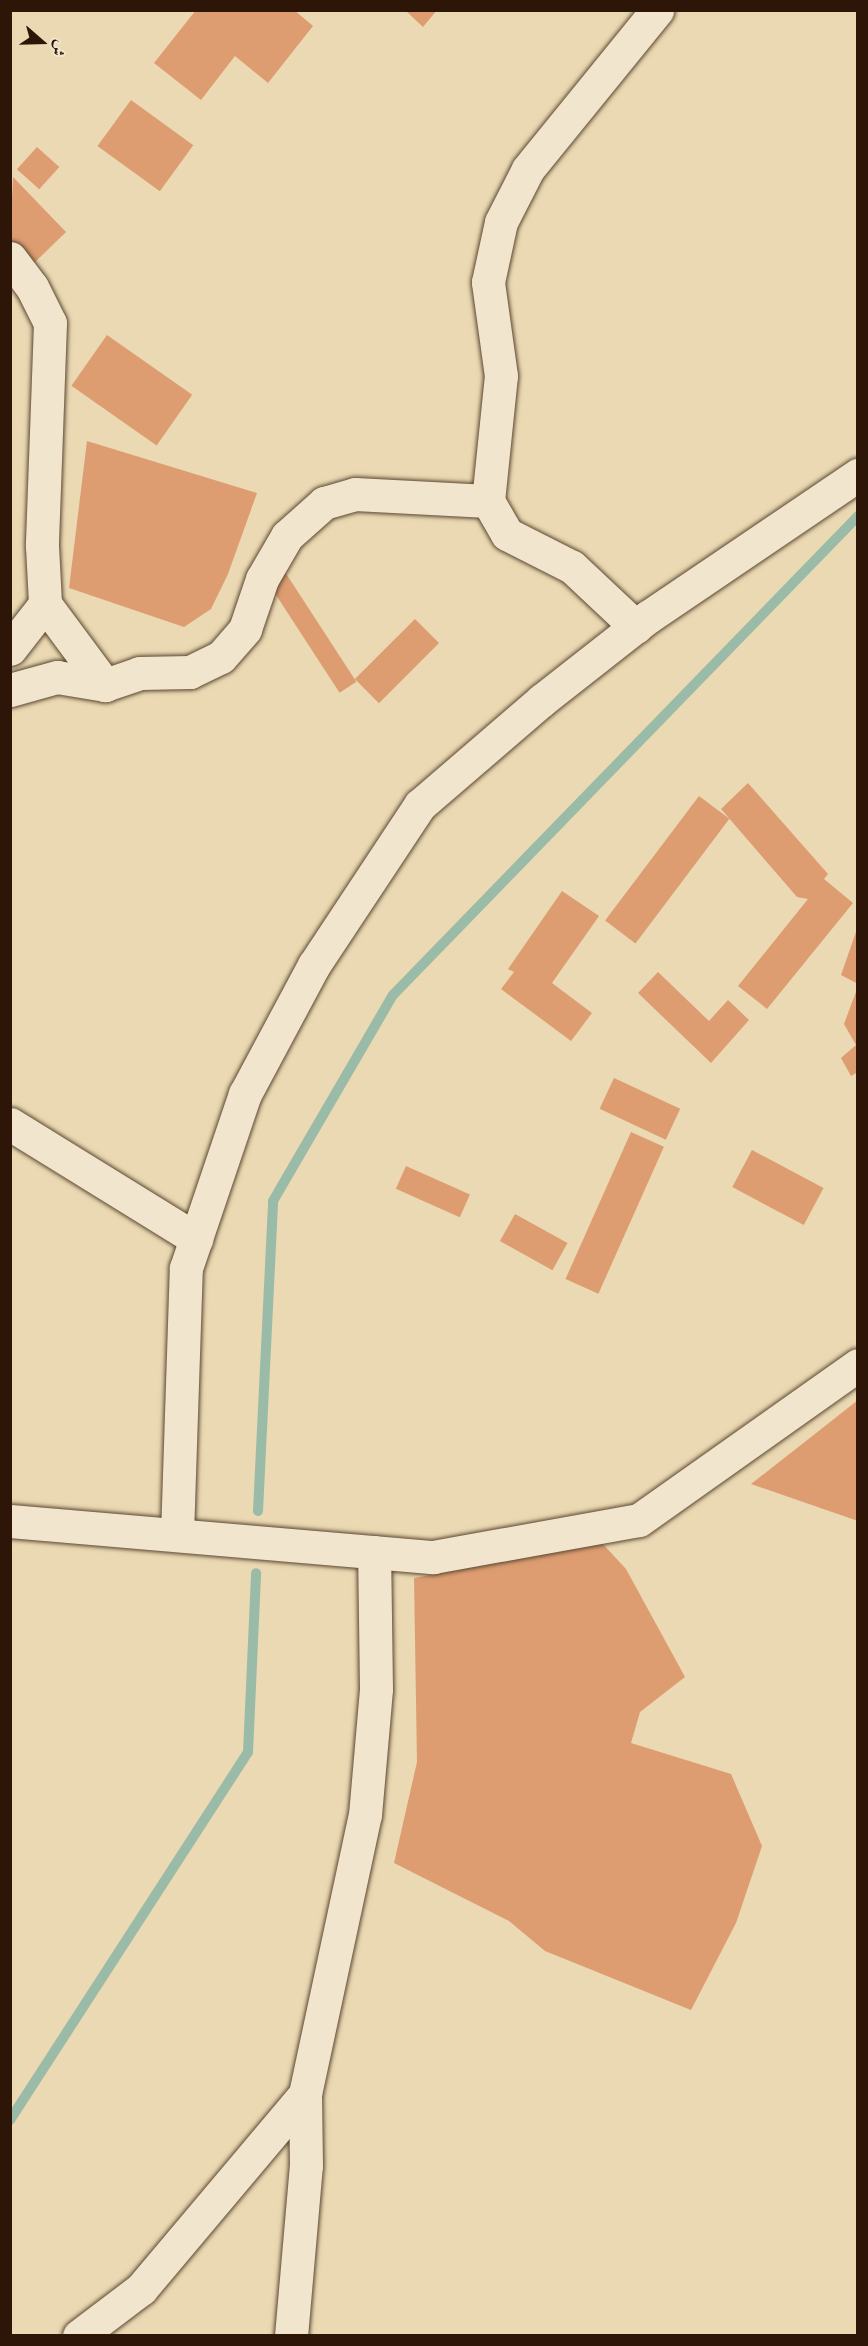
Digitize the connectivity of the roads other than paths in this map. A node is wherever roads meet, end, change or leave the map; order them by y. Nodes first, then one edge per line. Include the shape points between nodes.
1 (657, 10) edge
2 (10, 258) edge
3 (858, 475) edge
4 (488, 501) junction
5 (45, 604) junction
6 (636, 627) junction
7 (10, 649) edge
8 (105, 685) junction
9 (10, 690) edge
10 (10, 1124) edge
11 (196, 1239) junction
12 (858, 1365) edge
13 (10, 1521) edge
14 (177, 1535) junction
15 (374, 1552) junction
16 (305, 2094) junction
17 (79, 2336) edge
18 (291, 2336) edge

1 - 4 street via 528,169 501,222 488,282 501,376
2 - 5 street via 32,287 50,323 42,546
3 - 6 street
4 - 6 street via 507,534 572,567
4 - 8 street via 355,494 324,503 287,536 262,579 245,629 221,657 190,672 139,673
5 - 7 street
5 - 8 street
6 - 11 street via 542,700 420,806 314,965 245,1094
8 - 9 street via 57,677
10 - 11 street
11 - 14 street via 186,1268
12 - 15 street via 639,1520 433,1557
13 - 14 street
14 - 15 street
15 - 16 street via 376,1689 365,1815
16 - 17 street via 141,2289
16 - 18 street via 306,2166

